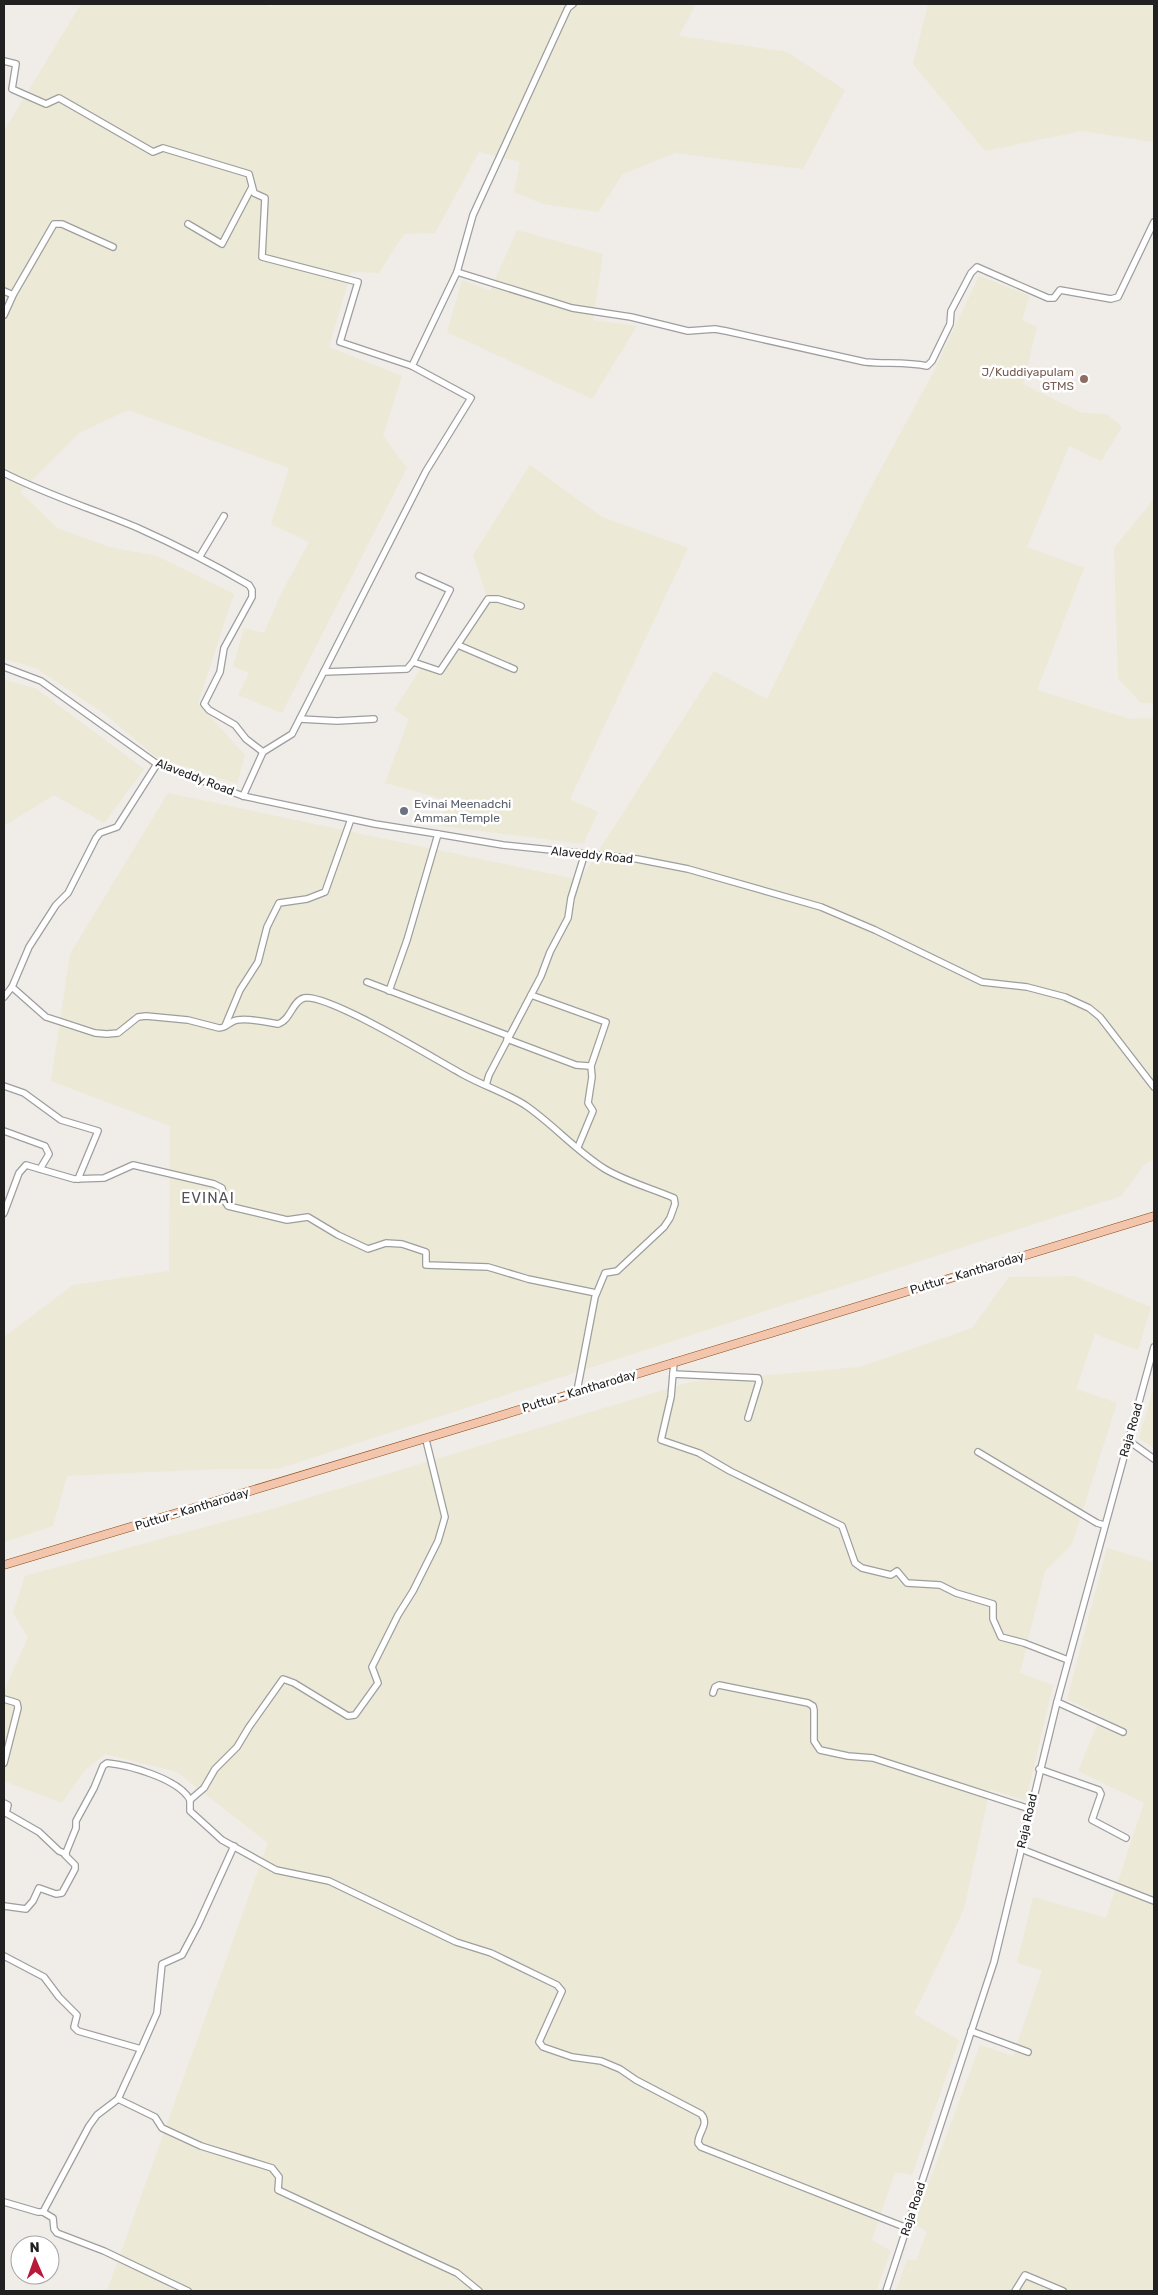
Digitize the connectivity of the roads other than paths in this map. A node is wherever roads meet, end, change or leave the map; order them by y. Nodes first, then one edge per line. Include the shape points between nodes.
1 (573, 4) edge
2 (4, 61) edge
3 (252, 187) junction
4 (1154, 222) edge
5 (188, 224) dead end
6 (112, 248) dead end
7 (457, 272) junction
8 (4, 291) edge
9 (13, 295) junction
10 (4, 315) edge
11 (412, 366) junction
12 (4, 473) edge
13 (224, 516) dead end
14 (200, 556) junction
15 (419, 576) dead end
16 (521, 606) dead end
17 (458, 645) junction
18 (414, 662) junction
19 (4, 668) edge
20 (514, 669) dead end
21 (324, 672) junction
22 (300, 719) junction
23 (374, 720) dead end
24 (262, 752) junction
25 (156, 764) junction
26 (243, 796) junction
27 (351, 819) junction
28 (438, 834) junction
29 (585, 853) junction
30 (367, 982) dead end
31 (12, 986) junction
32 (389, 991) junction
33 (531, 995) junction
34 (4, 997) edge
35 (224, 1028) junction
36 (508, 1038) junction
37 (590, 1066) dead end
38 (486, 1085) junction
39 (4, 1086) edge
40 (1154, 1087) edge
41 (4, 1131) edge
42 (578, 1147) junction
43 (40, 1169) junction
44 (78, 1179) junction
45 (4, 1213) edge
46 (1154, 1216) edge
47 (596, 1293) junction
48 (1154, 1347) edge
49 (674, 1362) junction
50 (673, 1374) junction
51 (1147, 1374) junction
52 (1154, 1375) edge
53 (577, 1391) junction
54 (748, 1418) dead end
55 (426, 1440) junction
56 (1128, 1441) junction
57 (978, 1452) dead end
58 (1154, 1459) edge
59 (1104, 1525) junction
60 (4, 1565) edge
61 (1068, 1660) junction
62 (713, 1693) dead end
63 (4, 1699) edge
64 (1057, 1702) junction
65 (1123, 1732) dead end
66 (4, 1763) edge
67 (1039, 1769) junction
68 (190, 1800) junction
69 (4, 1803) edge
70 (1030, 1809) junction
71 (1126, 1838) dead end
72 (234, 1846) junction
73 (1021, 1849) junction
74 (66, 1854) junction
75 (1154, 1901) edge
76 (4, 1906) edge
77 (4, 1956) edge
78 (971, 2032) junction
79 (141, 2049) junction
80 (1028, 2052) dead end
81 (118, 2099) junction
82 (4, 2202) edge
83 (43, 2212) junction
84 (906, 2228) junction
85 (188, 2291) edge
86 (480, 2291) edge
87 (886, 2291) edge
88 (1015, 2291) edge
89 (1063, 2291) edge

1 - 7 street via 568,8 473,215
2 - 3 street via 16,64 12,88 46,104 59,98 153,152 163,148 249,174
3 - 5 street via 222,244
3 - 11 street via 254,193 265,198 262,257 358,282 340,342
4 - 7 street via 1118,297 1111,299 1060,290 1054,298 1048,298 977,268 971,273 952,311 950,324 927,366 907,362 864,362 720,330 688,331 631,316 586,311
6 - 9 street via 62,224 54,224
7 - 11 street
8 - 9 street
9 - 10 street
11 - 21 street via 471,398 426,471
12 - 14 street
13 - 14 street
14 - 24 street via 250,585 252,590 252,597 224,648 220,672 204,704 235,725
15 - 18 street via 450,590
16 - 17 street via 488,599
17 - 18 street via 440,671
17 - 20 street
18 - 21 street via 402,671
19 - 25 street, Alaveddy Road via 40,681
21 - 22 street
22 - 23 street
22 - 24 street via 292,734
24 - 26 street
25 - 26 street, Alaveddy Road
25 - 31 street via 117,827 100,833 96,838 68,892 29,947
26 - 27 street, Alaveddy Road
27 - 28 street, Alaveddy Road
27 - 35 street via 325,892 307,899 279,903 267,927 258,962 240,990
28 - 29 street, Alaveddy Road via 503,845
28 - 32 street
29 - 33 street via 568,918
29 - 40 street, Alaveddy Road via 688,869 821,907 982,982 1027,986 1065,998 1089,1008 1100,1017
30 - 32 street
31 - 34 street
31 - 35 street via 46,1017 94,1033 118,1033 138,1017 146,1016
32 - 36 street
33 - 36 street
33 - 42 street via 606,1022 591,1066 588,1103 593,1111
35 - 38 street via 240,1019 278,1024 284,1022 298,1002 305,998 317,1000 351,1013
36 - 37 street via 576,1065
36 - 38 street
38 - 42 street via 523,1104
39 - 44 street via 24,1093 61,1120 98,1131
41 - 43 street via 44,1146 49,1154
42 - 47 street via 604,1168 632,1183 674,1198 675,1204 664,1227 617,1271 605,1272
43 - 44 street
43 - 45 street via 26,1165 19,1173
44 - 47 street via 104,1178 133,1165 156,1170 214,1184 222,1188 228,1206 288,1220 308,1217 368,1250 386,1243 402,1244 426,1252 426,1265 488,1267
46 - 49 main road, Puttur - Kantharoday
47 - 53 street
48 - 51 street, Raja Road
49 - 50 street
49 - 53 main road, Puttur - Kantharoday
50 - 54 street via 758,1378
50 - 61 street via 661,1440 699,1453 842,1526 855,1563 862,1568 891,1575 897,1571 907,1584 940,1585 993,1604 993,1619 1001,1637
51 - 52 street
51 - 56 street, Raja Road
53 - 55 main road, Puttur - Kantharoday
55 - 60 main road, Puttur - Kantharoday
55 - 68 street via 445,1516 438,1541 372,1667 378,1684 355,1715 348,1716 283,1679 237,1747 215,1769 204,1788
56 - 58 street
56 - 59 street, Raja Road
57 - 59 street
59 - 61 street, Raja Road
61 - 64 street, Raja Road
62 - 70 street via 719,1686 808,1703 813,1706 814,1741 820,1750 873,1758
63 - 66 street via 17,1703 18,1708
64 - 65 street
64 - 67 street, Raja Road
67 - 70 street, Raja Road
67 - 71 street via 1099,1790 1101,1794 1092,1820
68 - 72 street via 190,1811 222,1840
68 - 74 street via 169,1781 107,1763 76,1821
69 - 74 street via 8,1805 6,1813 39,1832
70 - 73 street, Raja Road
72 - 79 street via 182,1955 162,1964 157,2013
72 - 84 street via 276,1870 329,1881 456,1942 491,1953 557,1984 562,1991 539,2042 543,2047 572,2057 601,2061 701,2114 705,2118 698,2143 701,2147
73 - 75 street
73 - 78 street, Raja Road via 994,1962
74 - 76 street via 75,1869 62,1893 39,1888 26,1909
77 - 79 street via 44,1977 75,2011 74,2027 78,2031
78 - 80 street
78 - 84 street, Raja Road
79 - 81 street
81 - 83 street via 88,2126
81 - 86 street via 155,2118 162,2128 201,2146 272,2168 279,2177 278,2190 457,2273
82 - 83 street
83 - 85 street via 53,2218 57,2233 104,2251
84 - 87 street, Raja Road
88 - 89 street via 1025,2275

